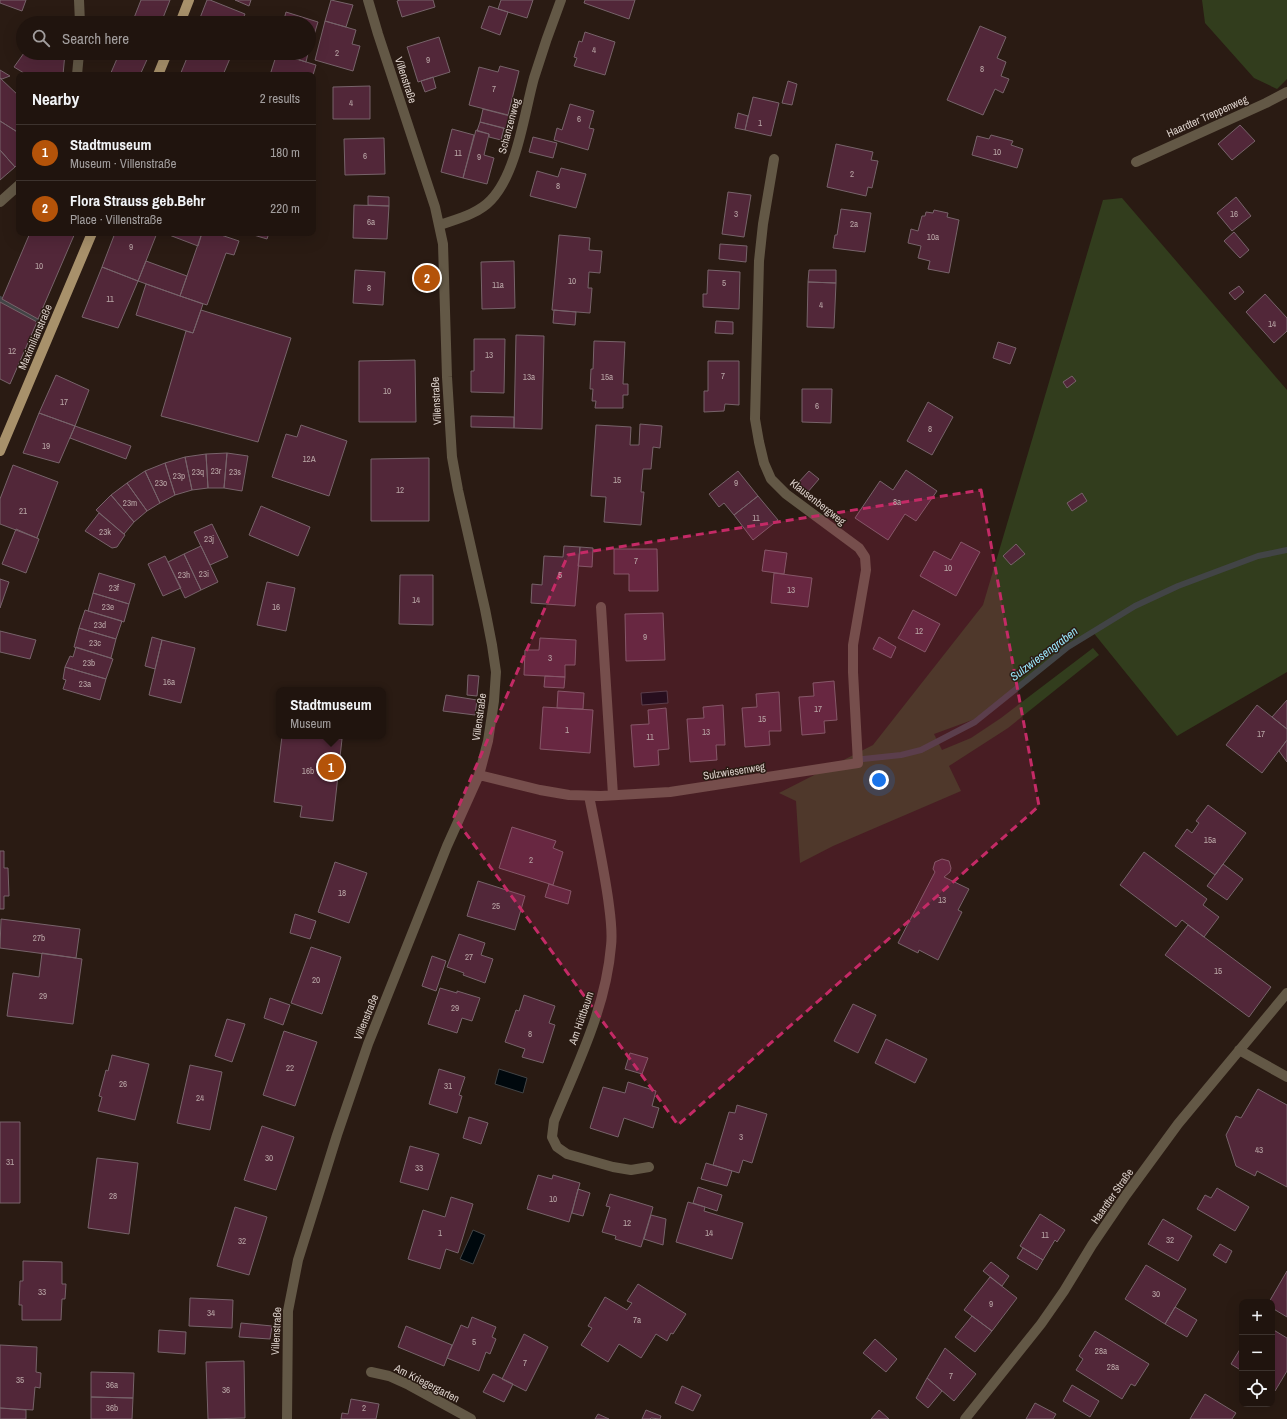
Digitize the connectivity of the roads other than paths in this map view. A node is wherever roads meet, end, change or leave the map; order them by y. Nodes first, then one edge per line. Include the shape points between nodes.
1 (79, 0) edge
2 (189, 0) edge
3 (368, 0) edge
4 (561, 0) edge
5 (80, 16) edge
6 (183, 16) edge
7 (78, 60) edge
8 (164, 60) edge
9 (77, 72) edge
10 (159, 72) edge
11 (1287, 92) edge
12 (774, 159) dead end
13 (1136, 162) dead end
14 (16, 188) edge
15 (0, 202) edge
16 (440, 225) junction
17 (91, 236) edge
18 (2, 440) edge
19 (0, 451) edge
20 (601, 607) dead end
21 (858, 763) joint
22 (479, 775) junction
23 (613, 795) junction
24 (590, 796) junction
25 (1287, 993) edge
26 (1239, 1050) junction
27 (1287, 1077) edge
28 (649, 1167) dead end
29 (371, 1372) dead end
30 (287, 1419) edge
31 (471, 1419) edge
32 (965, 1419) edge

1 - 5 street
2 - 6 main road
3 - 16 street, Villenstraße
4 - 16 street, Schanzenweg via 534,78 514,155 497,193 473,212
7 - 9 street
8 - 10 main road
11 - 13 street, Haardter Treppenweg
12 - 21 street, Klausenbergweg via 759,261 755,419 764,463 771,479 786,494 859,548 865,557 866,570 853,645
14 - 15 street
16 - 22 street, Villenstraße via 443,244 452,457 496,672 488,742
17 - 18 main road, Maximilianstraße
18 - 19 main road, Maximilianstraße
20 - 23 street
21 - 23 street, Sulzwiesenweg via 670,792
22 - 24 street, Sulzwiesenweg via 540,790
22 - 30 street, Villenstraße via 447,846 368,1044 298,1260 288,1311
23 - 24 street, Sulzwiesenweg
24 - 28 street, Am Hüttbaum via 607,890 611,946 601,1002 554,1121 552,1136 556,1147 566,1154 631,1170
25 - 26 street, Haardter Straße
26 - 27 street
26 - 32 street, Haardter Straße via 1178,1124 1122,1201 1064,1291
29 - 31 street, Am Kriegergarten via 389,1376 409,1385

